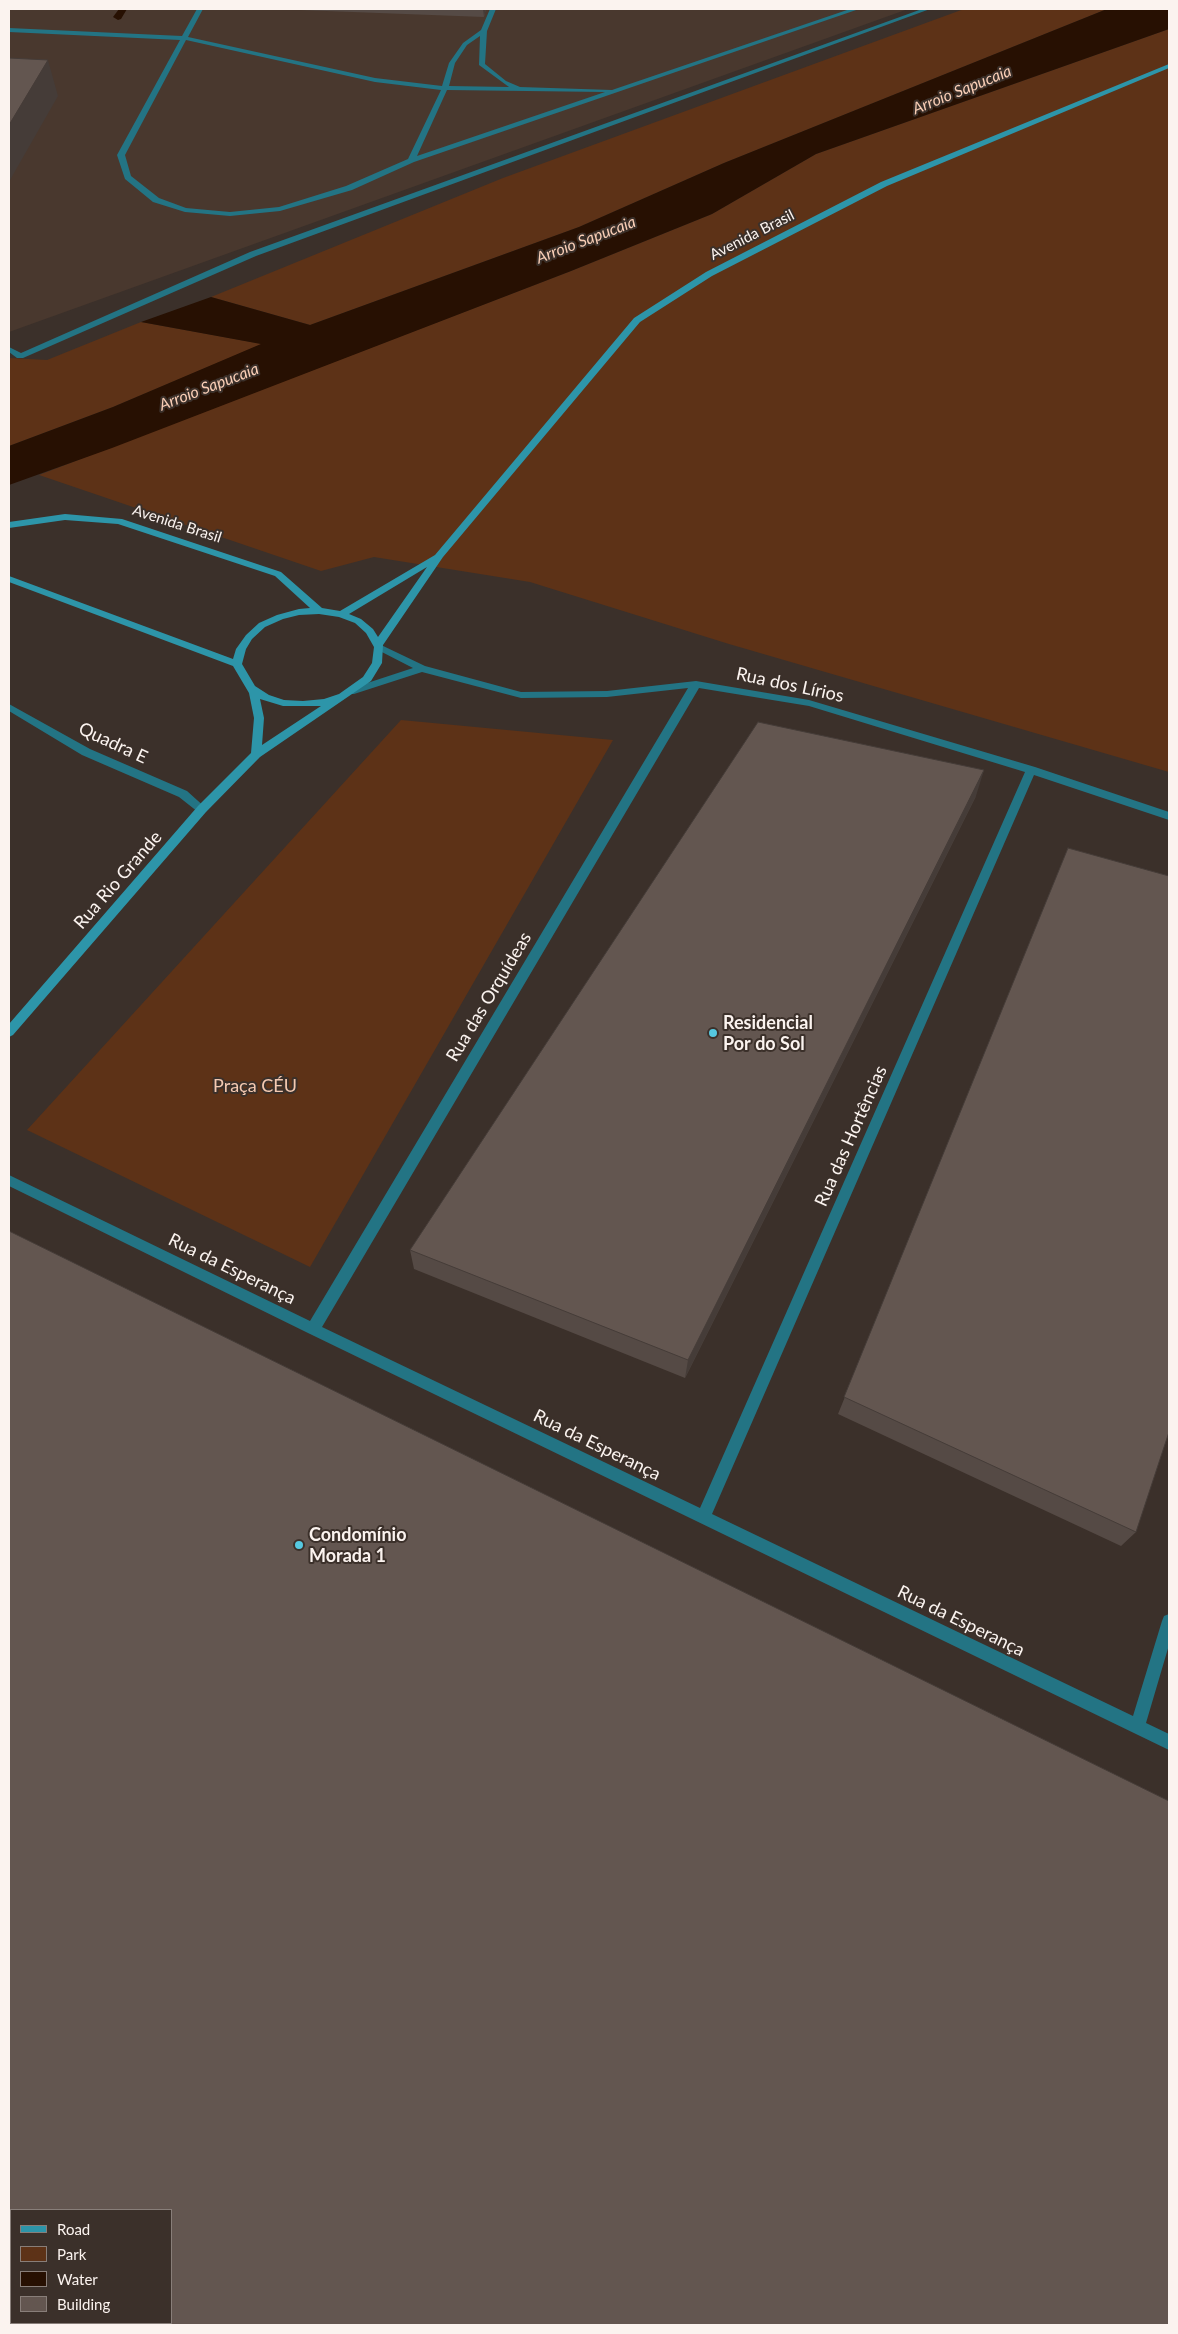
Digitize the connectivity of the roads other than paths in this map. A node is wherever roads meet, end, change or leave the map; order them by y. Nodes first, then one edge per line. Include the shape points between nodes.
1 (200, 9) edge
2 (493, 9) edge
3 (856, 9) edge
4 (927, 9) edge
5 (9, 30) edge
6 (484, 31) junction
7 (184, 38) junction
8 (1169, 66) edge
9 (445, 88) junction
10 (522, 90) junction
11 (621, 90) junction
12 (411, 160) junction
13 (9, 349) edge
14 (9, 525) edge
15 (440, 555) junction
16 (9, 579) edge
17 (319, 611) junction
18 (341, 614) junction
19 (378, 645) junction
20 (237, 664) junction
21 (422, 669) junction
22 (696, 684) junction
23 (251, 688) junction
24 (347, 694) junction
25 (9, 707) edge
26 (256, 754) junction
27 (1031, 770) junction
28 (202, 809) junction
29 (1169, 816) edge
30 (9, 1032) edge
31 (9, 1180) edge
32 (313, 1329) junction
33 (703, 1517) junction
34 (1169, 1621) edge
35 (1137, 1727) junction
36 (1169, 1742) edge

1 - 7 street
2 - 6 street
3 - 11 street
4 - 13 street via 253,254 20,356
5 - 7 street
6 - 9 street via 465,44 452,64
6 - 10 street via 482,65 504,82
7 - 9 street via 375,80
7 - 12 street via 121,155 128,177 156,200 185,210 230,214 280,209 349,188
8 - 15 main road, Avenida Brasil via 884,184 709,274 637,320
9 - 10 street
9 - 12 street
10 - 11 street
11 - 12 street
14 - 17 main road, Avenida Brasil via 65,517 119,521 278,574
15 - 18 main road, Avenida Brasil
15 - 19 main road, Avenida Brasil
16 - 20 main road
17 - 18 main road
17 - 20 main road via 299,612 262,626 249,636
18 - 19 main road via 370,631
19 - 21 street, Rua dos Lírios
19 - 24 main road via 377,663 367,679
20 - 23 main road
21 - 22 street, Rua dos Lírios via 522,695 607,694
21 - 24 street
22 - 27 street, Rua dos Lírios via 809,703
22 - 32 street, Rua das Orquídeas
23 - 24 main road via 283,703 310,704
23 - 26 main road via 259,718
24 - 26 main road, Rua Rio Grande
25 - 28 street, Quadra E via 86,752 183,794
26 - 28 main road, Rua Rio Grande
27 - 29 street, Rua dos Lírios
27 - 33 street, Rua das Hortências
28 - 30 main road, Rua Rio Grande
31 - 32 street, Rua da Esperança
32 - 33 street, Rua da Esperança
33 - 35 street, Rua da Esperança
34 - 35 street
35 - 36 street, Rua da Esperança

